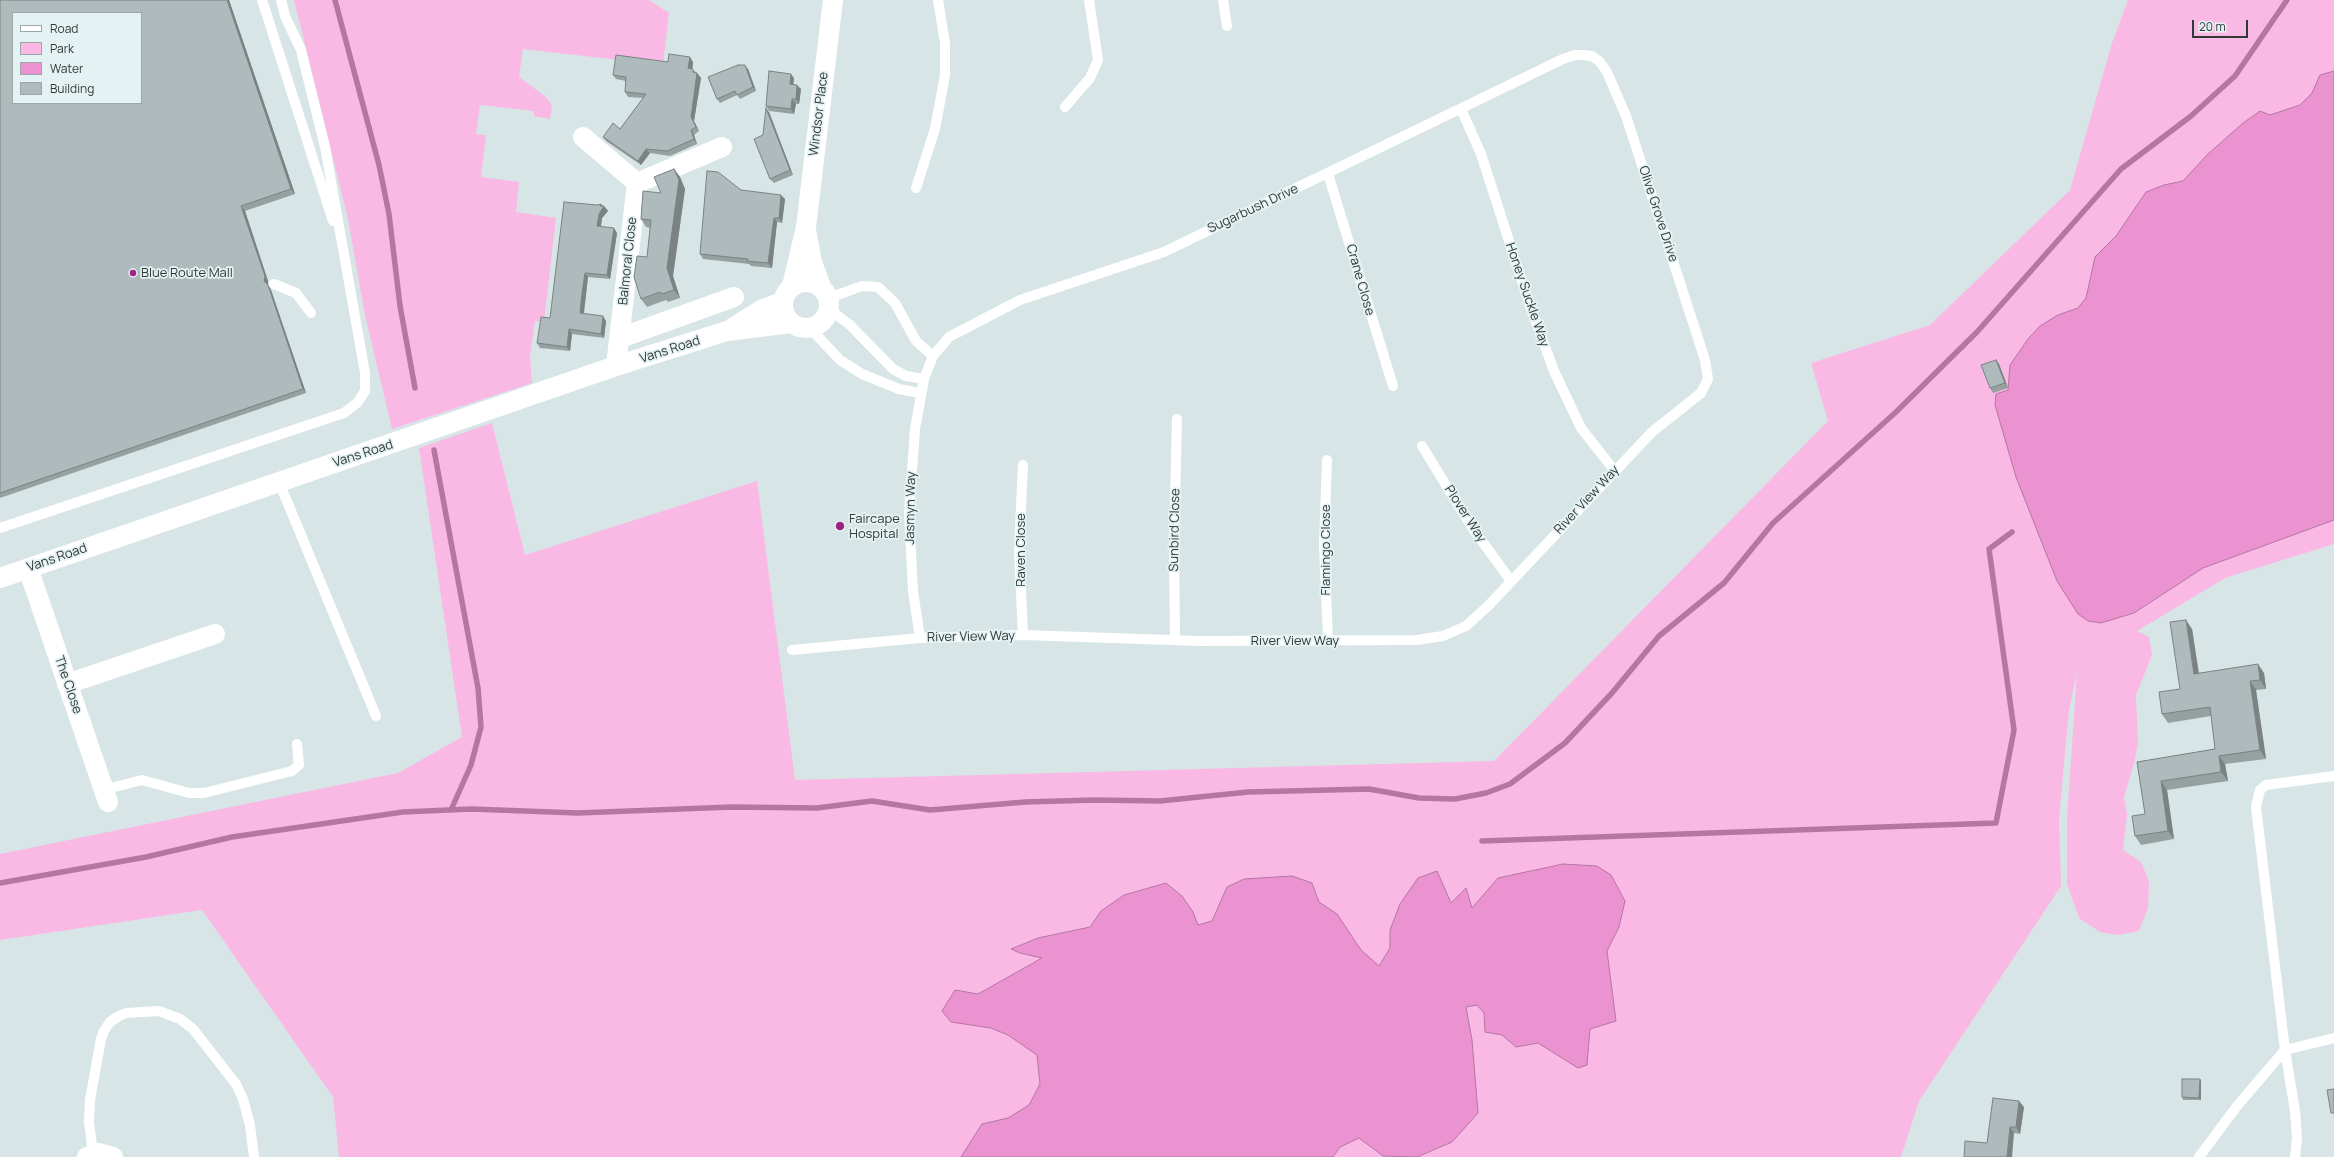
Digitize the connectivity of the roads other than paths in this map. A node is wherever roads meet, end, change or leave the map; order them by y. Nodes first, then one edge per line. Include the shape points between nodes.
1 (262, 0) edge
2 (281, 0) edge
3 (833, 0) edge
4 (938, 0) edge
5 (1089, 0) edge
6 (1223, 0) edge
7 (1227, 26) dead end
8 (1575, 55) joint
9 (1065, 107) dead end
10 (1461, 109) junction
11 (583, 138) dead end
12 (722, 148) dead end
13 (1328, 174) junction
14 (637, 183) junction
15 (916, 188) dead end
16 (806, 227) junction
17 (345, 257) junction
18 (274, 284) dead end
19 (787, 294) junction
20 (734, 297) dead end
21 (826, 298) junction
22 (311, 313) dead end
23 (791, 323) junction
24 (810, 328) junction
25 (727, 331) junction
26 (620, 338) junction
27 (933, 356) junction
28 (616, 366) junction
29 (924, 379) junction
30 (1392, 386) dead end
31 (920, 393) junction
32 (1701, 393) joint
33 (1177, 419) dead end
34 (1422, 446) dead end
35 (1327, 460) dead end
36 (1023, 465) dead end
37 (1614, 470) junction
38 (279, 482) junction
39 (0, 528) edge
40 (28, 568) junction
41 (0, 578) edge
42 (1511, 581) junction
43 (215, 634) dead end
44 (1023, 635) junction
45 (920, 638) junction
46 (1175, 640) junction
47 (1328, 640) junction
48 (792, 650) dead end
49 (67, 684) junction
50 (376, 716) dead end
51 (297, 744) dead end
52 (2334, 776) edge
53 (106, 796) joint
54 (2334, 1038) edge
55 (2285, 1050) junction
56 (90, 1155) edge
57 (113, 1157) edge
58 (254, 1157) edge
59 (2198, 1157) edge
60 (2295, 1157) edge

1 - 17 lane
2 - 17 lane via 285,16 301,50 323,140
3 - 16 street, Windsor Place
4 - 15 lane via 945,43 944,81 935,130
5 - 9 lane via 1098,60 1090,78
6 - 7 lane
8 - 10 lane, Sugarbush Drive
8 - 32 lane, Olive Grove Drive via 1592,56 1600,62 1626,116 1708,370 1706,386
10 - 13 lane, Sugarbush Drive
10 - 37 lane, Honey Suckle Way via 1481,154 1527,299 1554,371 1581,428
11 - 14 street
12 - 14 street
13 - 27 lane, Sugarbush Drive via 1164,252 1020,300 949,337
13 - 30 lane, Crane Close
14 - 26 street, Balmoral Close
16 - 19 street, Windsor Place
16 - 21 street, Windsor Place via 812,262
17 - 39 lane via 365,373 365,391 358,402 344,413
18 - 22 lane via 296,293
19 - 21 street via 802,282 812,282
19 - 23 street via 784,313
19 - 25 street, Vans Road
20 - 26 street
21 - 24 street via 822,321
21 - 27 lane via 862,286 878,287 895,304 916,341
21 - 29 lane via 893,369 906,376
23 - 24 street
23 - 25 street, Vans Road
24 - 31 lane via 840,360 862,374 899,389
25 - 28 street, Vans Road
26 - 28 street, Balmoral Close
27 - 29 lane, Jasmyn Way
28 - 38 street, Vans Road
29 - 31 lane, Jasmyn Way
31 - 45 lane, Jasmyn Way via 909,513 912,576
32 - 37 lane, River View Way via 1652,432
33 - 46 lane, Sunbird Close
34 - 42 lane, Plover Way via 1472,526
35 - 47 lane, Flamingo Close via 1324,544
36 - 44 lane, Raven Close via 1019,550
37 - 42 lane, River View Way
38 - 40 street, Vans Road
38 - 50 lane
40 - 41 street, Vans Road
40 - 49 street, The Close
42 - 47 lane, River View Way via 1490,605 1466,626 1443,636 1417,640
43 - 49 street
44 - 45 lane, River View Way
44 - 46 lane, River View Way
45 - 48 lane, River View Way
46 - 47 lane, River View Way
49 - 53 street, The Close
51 - 53 lane via 300,762 297,769 204,793 189,793 142,780
52 - 55 lane via 2266,785 2260,790 2257,798 2256,823
54 - 55 lane
55 - 59 lane
55 - 60 lane via 2295,1111
56 - 57 street via 105,1153
56 - 58 lane via 90,1100 104,1031 110,1022 126,1013 159,1011 180,1019 192,1029 236,1084 250,1125

